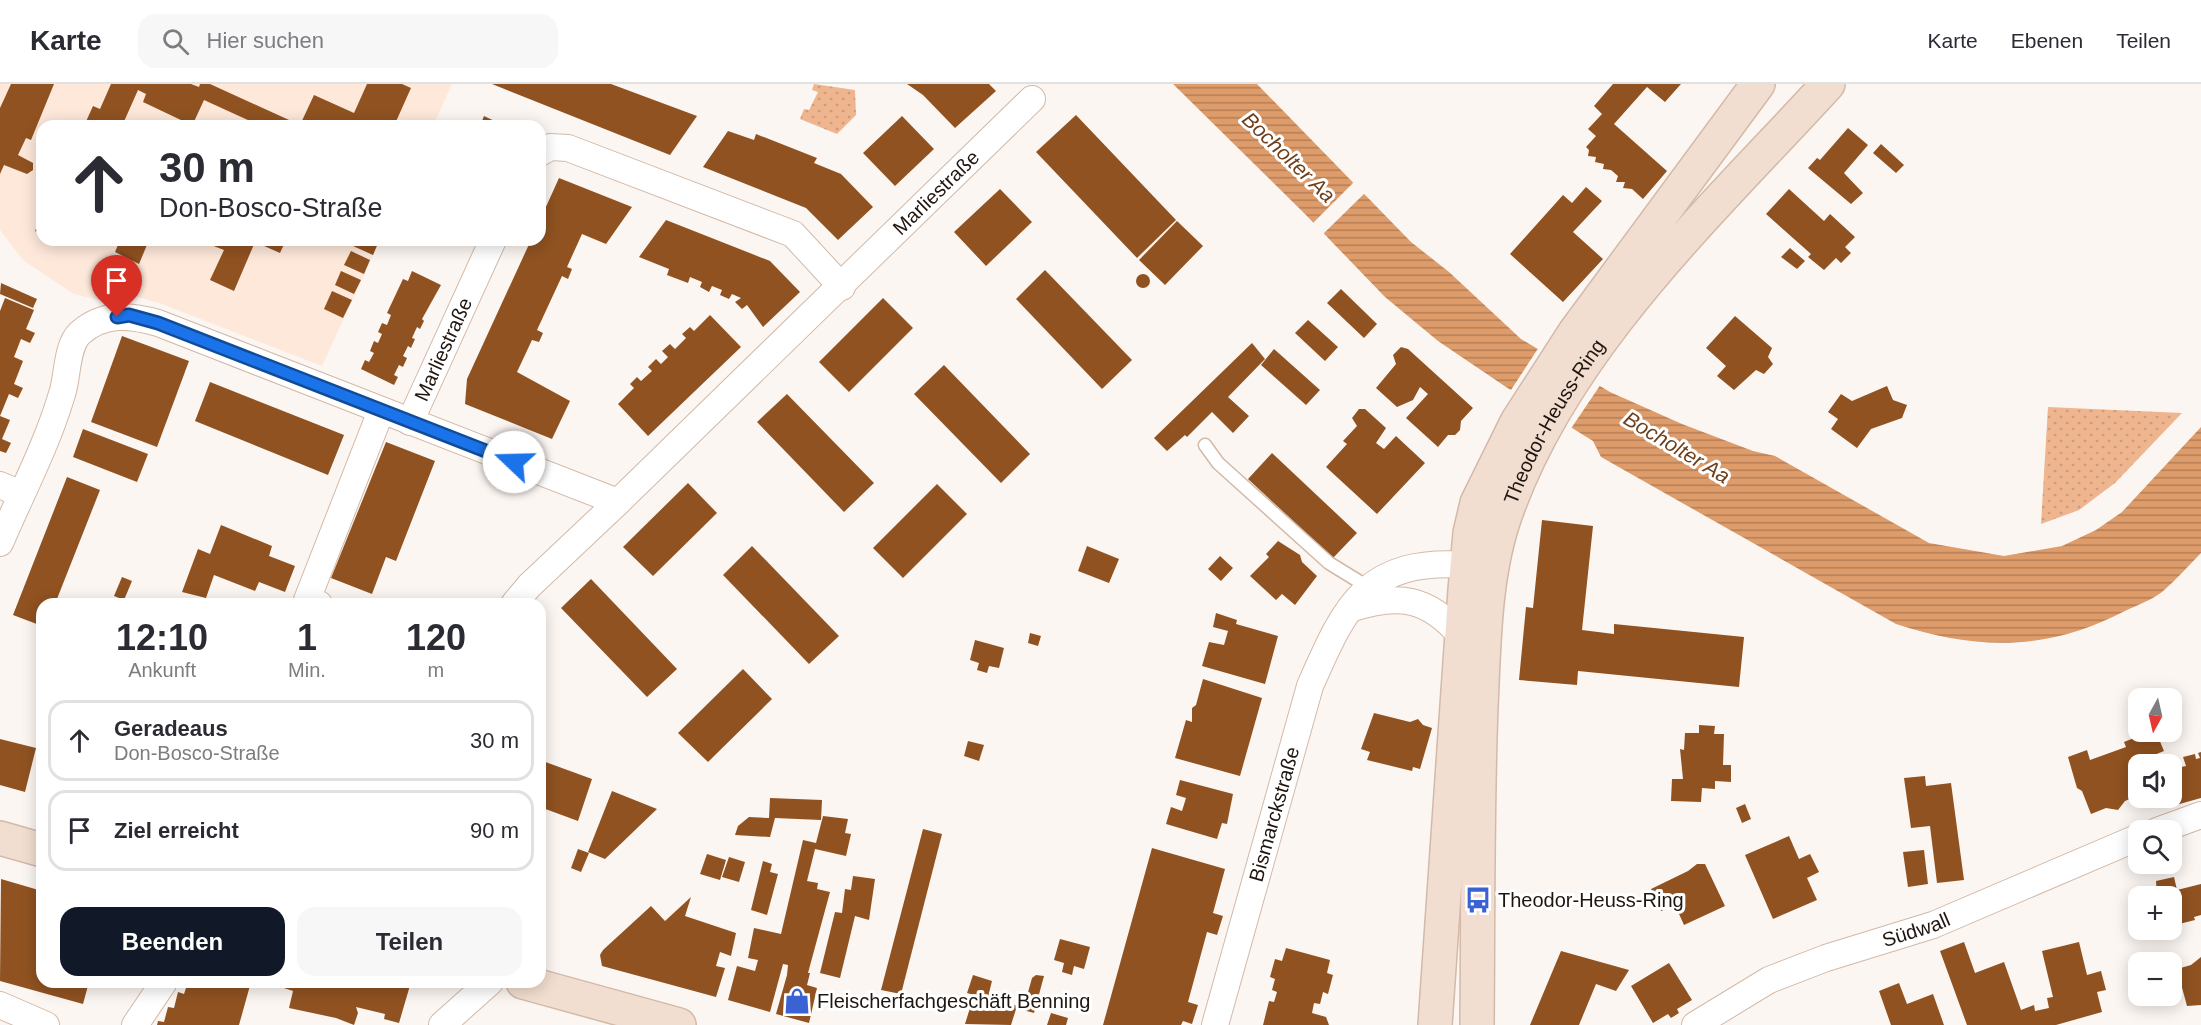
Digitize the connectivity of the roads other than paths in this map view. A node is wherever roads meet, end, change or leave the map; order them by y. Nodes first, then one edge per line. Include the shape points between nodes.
1 (1758, 84) edge
2 (1797, 84) edge
3 (1828, 84) edge
4 (1032, 99) dead end
5 (546, 149) edge
6 (1690, 234) junction
7 (490, 246) edge
8 (842, 287) junction
9 (1587, 340) junction
10 (381, 411) junction
11 (410, 422) junction
12 (1529, 429) junction
13 (1205, 445) dead end
14 (10, 490) edge
15 (618, 502) junction
16 (0, 543) edge
17 (1467, 565) junction
18 (1368, 587) junction
19 (308, 598) edge
20 (519, 598) edge
21 (1350, 609) junction
22 (1461, 636) junction
23 (2201, 815) edge
24 (2182, 822) edge
25 (0, 838) edge
26 (2128, 842) edge
27 (36, 848) edge
28 (1439, 968) junction
29 (160, 988) edge
30 (483, 988) edge
31 (545, 988) edge
32 (0, 1005) edge
33 (46, 1025) edge
34 (135, 1025) edge
35 (442, 1025) edge
36 (679, 1025) edge
37 (1215, 1025) edge
38 (1422, 1025) edge
39 (1436, 1025) edge
40 (1451, 1025) edge
41 (1477, 1025) edge
42 (1695, 1025) edge

1 - 9 main road, Theodor-Heuss-Ring
2 - 6 main road via 1748,147
3 - 6 main road, Theodor-Heuss-Ring
4 - 8 street, Marliestraße
5 - 8 street via 568,148 793,234
6 - 9 main road, Theodor-Heuss-Ring
7 - 11 street, Marliestraße
8 - 15 street, Marliestraße
9 - 12 main road, Theodor-Heuss-Ring
10 - 11 street
10 - 14 street via 158,323 129,315 104,319 79,334 57,411
10 - 19 street
11 - 15 street, Marliestraße
12 - 17 main road, Theodor-Heuss-Ring via 1481,491 1470,533
12 - 41 main road, Theodor-Heuss-Ring via 1489,597 1479,776
13 - 18 lane via 1218,463 1329,563
14 - 16 street
15 - 20 street, Marliestraße
17 - 18 street, Bismarckstraße via 1408,567 1391,572
17 - 22 main road, Theodor-Heuss-Ring
18 - 21 street, Bismarckstraße
21 - 22 street via 1376,600 1410,602 1446,618
21 - 37 street, Bismarckstraße via 1330,640 1310,686
22 - 28 main road, Theodor-Heuss-Ring
23 - 24 street
25 - 27 main road
26 - 42 street, Südwall via 1933,926 1826,958 1769,980
28 - 38 main road
28 - 39 main road, Theodor-Heuss-Ring
28 - 40 main road
29 - 34 street
30 - 35 street
31 - 36 main road
32 - 33 street

